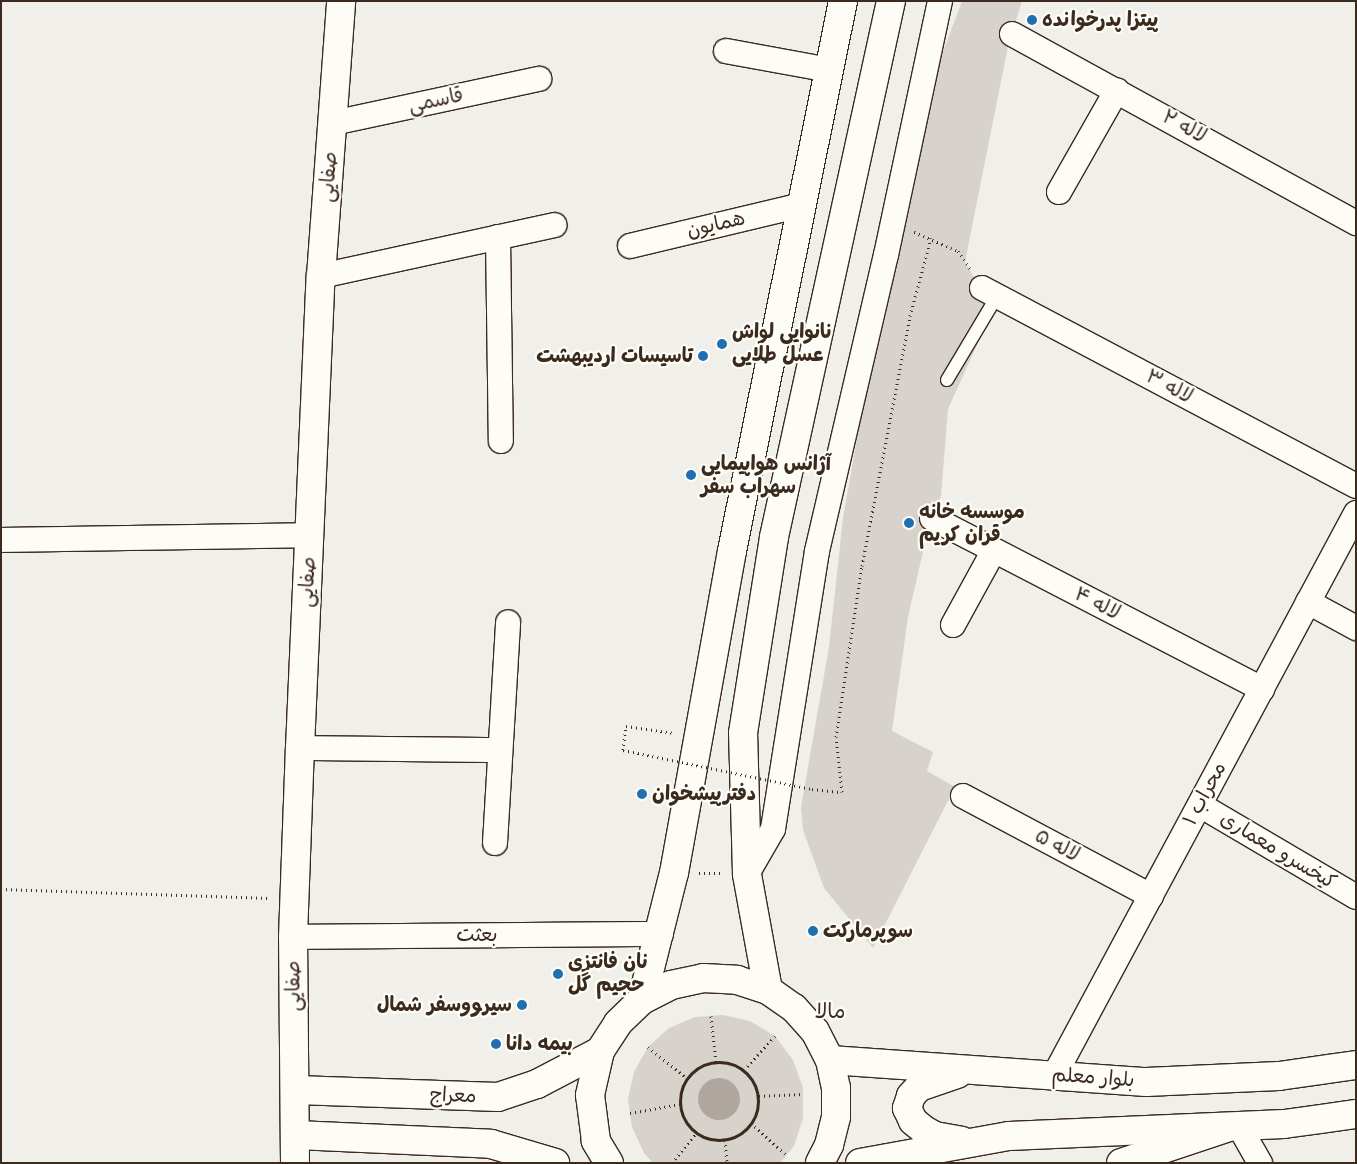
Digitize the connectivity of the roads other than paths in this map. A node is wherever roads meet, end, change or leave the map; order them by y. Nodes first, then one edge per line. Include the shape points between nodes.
1 (341, 1) edge
2 (843, 1) edge
3 (891, 1) edge
4 (940, 1) edge
5 (1012, 34) dead end
6 (726, 51) dead end
7 (830, 70) junction
8 (539, 79) dead end
9 (1117, 90) junction
10 (333, 124) junction
11 (1059, 192) dead end
12 (802, 205) junction
13 (1356, 222) edge
14 (555, 225) dead end
15 (498, 237) junction
16 (630, 246) dead end
17 (321, 276) junction
18 (989, 292) joint
19 (947, 380) dead end
20 (501, 441) dead end
21 (1356, 486) edge
22 (1356, 513) edge
23 (932, 518) dead end
24 (311, 535) junction
25 (1, 540) edge
26 (994, 550) junction
27 (1308, 602) junction
28 (508, 622) dead end
29 (953, 625) dead end
30 (1356, 628) edge
31 (1262, 689) junction
32 (300, 748) junction
33 (499, 750) junction
34 (963, 796) dead end
35 (1200, 805) junction
36 (495, 843) dead end
37 (747, 874) junction
38 (1151, 896) junction
39 (1356, 897) edge
40 (661, 934) junction
41 (293, 937) junction
42 (768, 990) junction
43 (642, 1000) junction
44 (600, 1051) junction
45 (830, 1060) junction
46 (1356, 1065) edge
47 (988, 1071) junction
48 (1054, 1076) junction
49 (296, 1090) junction
50 (1356, 1114) edge
51 (1234, 1126) junction
52 (296, 1135) junction
53 (983, 1142) junction
54 (295, 1163) edge
55 (555, 1163) edge
56 (608, 1163) edge
57 (820, 1163) edge
58 (860, 1163) edge
59 (1121, 1163) edge
60 (1260, 1163) edge

1 - 10 street, صفایی
2 - 7 street
3 - 37 street via 774,537 743,733
4 - 37 street via 893,224 817,551 774,829
5 - 9 street, لاله ۲
6 - 7 street
7 - 12 street
8 - 10 street, قاسمی
9 - 11 street
9 - 13 street, لاله ۲
10 - 17 street, صفایی
12 - 16 street, همایون
12 - 40 street via 732,551
14 - 15 street
15 - 17 street
15 - 20 street
17 - 24 street, صفایی
18 - 19 lane
18 - 21 street, لاله ۳
22 - 27 street, محراب ۱
23 - 26 street, لاله ۴
24 - 25 street
24 - 32 street, صفایی
26 - 29 street
26 - 31 street, لاله ۴
27 - 30 street
27 - 31 street, محراب ۱
28 - 33 street
31 - 35 street, محراب ۱
32 - 33 street
32 - 41 street, صفایی
33 - 36 street
34 - 38 street, لاله ۵
35 - 38 street, محراب ۱
35 - 39 street, کیخسرو معماری
37 - 42 street
38 - 48 street, محراب ۱
40 - 41 street, بعثت
40 - 43 street
41 - 49 street, صفایی
42 - 43 street via 736,980 703,978 671,985
42 - 45 street via 794,1008 815,1031
43 - 44 street via 618,1023
44 - 49 street, معراج via 537,1084 498,1098
44 - 56 street via 590,1095 596,1141
45 - 47 street, بلوار معلم
45 - 57 street via 836,1088 836,1117 829,1145
46 - 48 street, بلوار معلم via 1279,1076 1146,1082
47 - 48 street, بلوار معلم
47 - 53 street via 931,1081 911,1096 907,1108 913,1121 934,1136
49 - 52 street, صفایی
50 - 51 street via 1284,1124
51 - 53 street via 1009,1136
51 - 59 street
51 - 60 street
52 - 54 street, صفایی
52 - 55 street via 491,1144
53 - 58 street

